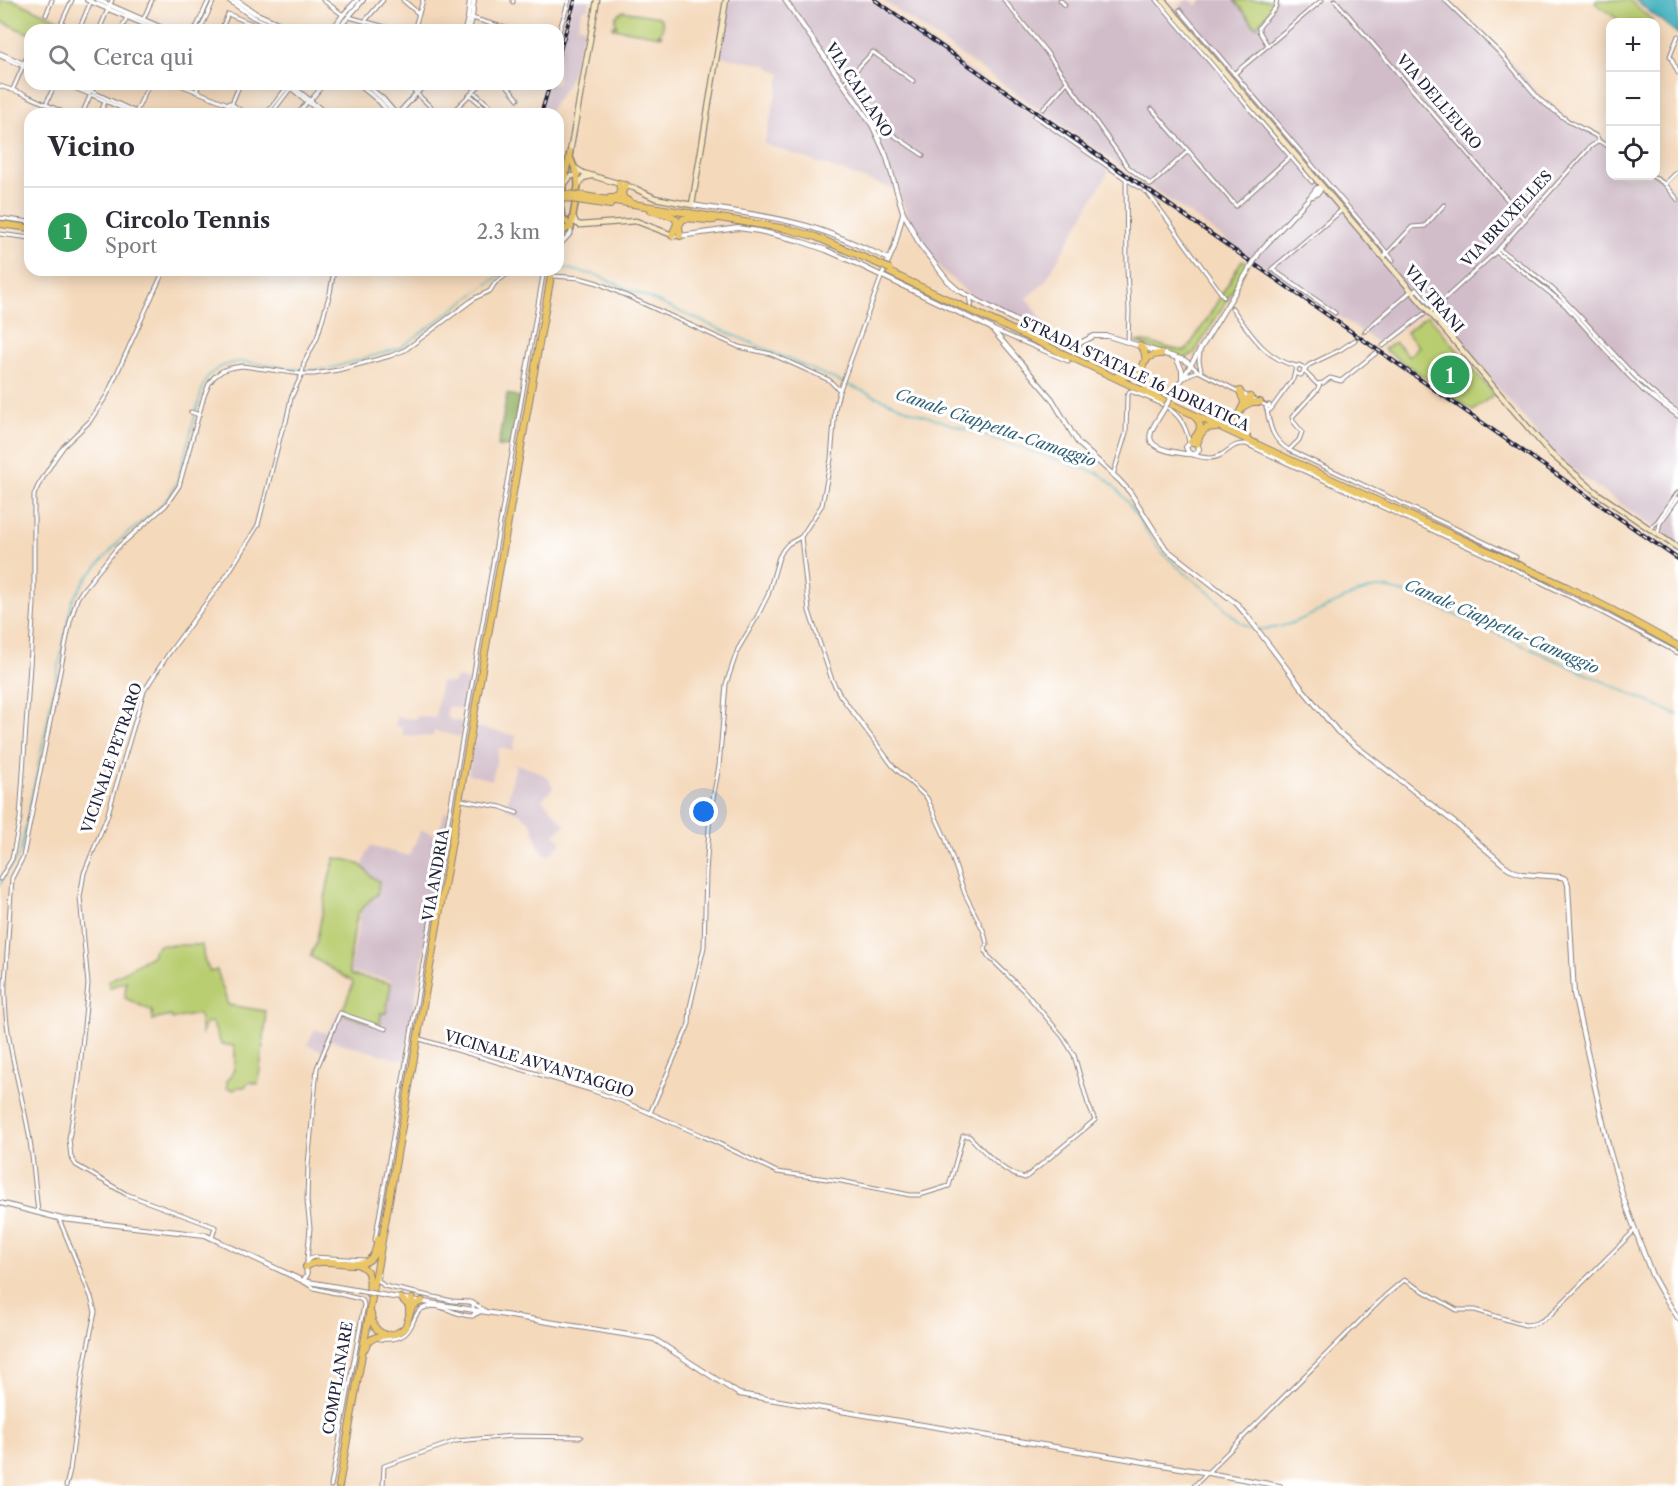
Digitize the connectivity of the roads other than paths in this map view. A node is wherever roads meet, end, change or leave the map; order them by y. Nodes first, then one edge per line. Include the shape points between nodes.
1 (52, 0) edge
2 (72, 0) edge
3 (98, 0) edge
4 (112, 0) edge
5 (152, 0) edge
6 (209, 0) edge
7 (214, 0) edge
8 (230, 0) edge
9 (236, 0) edge
10 (323, 0) edge
11 (357, 0) edge
12 (363, 0) edge
13 (383, 0) edge
14 (403, 0) edge
15 (423, 0) edge
16 (472, 0) edge
17 (568, 0) edge
18 (597, 0) edge
19 (726, 0) edge
20 (785, 0) edge
21 (1004, 0) edge
22 (1060, 0) edge
23 (1157, 0) edge
24 (1277, 0) edge
25 (1322, 0) edge
26 (1335, 0) edge
27 (1444, 0) edge
28 (90, 1) edge
29 (1163, 3) edge
30 (1065, 5) dead end
31 (109, 7) junction
32 (1180, 10) dead end
33 (419, 14) junction
34 (46, 15) dead end
35 (344, 16) junction
36 (127, 17) junction
37 (471, 17) junction
38 (143, 20) junction
39 (366, 21) junction
40 (265, 22) joint
41 (62, 24) dead end
42 (81, 24) edge
43 (102, 24) edge
44 (124, 24) edge
45 (144, 24) edge
46 (153, 24) edge
47 (198, 24) edge
48 (203, 24) edge
49 (224, 24) edge
50 (252, 24) edge
51 (269, 24) edge
52 (280, 24) edge
53 (337, 24) edge
54 (340, 24) edge
55 (376, 24) edge
56 (416, 24) edge
57 (469, 24) edge
58 (487, 24) edge
59 (561, 24) edge
60 (1192, 34) junction
61 (1678, 36) edge
62 (1268, 46) junction
63 (0, 54) edge
64 (24, 65) joint
65 (1678, 73) edge
66 (1234, 74) junction
67 (914, 81) dead end
68 (1067, 82) junction
69 (843, 84) junction
70 (0, 86) edge
71 (13, 89) junction
72 (52, 90) edge
73 (82, 90) edge
74 (85, 90) edge
75 (92, 90) edge
76 (146, 90) edge
77 (192, 90) edge
78 (238, 90) edge
79 (287, 90) edge
80 (288, 90) edge
81 (296, 90) edge
82 (319, 90) edge
83 (365, 90) edge
84 (372, 90) edge
85 (413, 90) edge
86 (421, 90) edge
87 (511, 90) edge
88 (474, 91) joint
89 (196, 92) joint
90 (91, 93) junction
91 (417, 94) junction
92 (470, 95) junction
93 (518, 99) dead end
94 (309, 101) junction
95 (106, 102) junction
96 (46, 104) junction
97 (232, 105) junction
98 (54, 108) edge
99 (85, 108) edge
100 (103, 108) edge
101 (122, 108) edge
102 (124, 108) edge
103 (137, 108) edge
104 (231, 108) edge
105 (237, 108) edge
106 (271, 108) edge
107 (275, 108) edge
108 (303, 108) edge
109 (316, 108) edge
110 (319, 108) edge
111 (388, 108) edge
112 (390, 108) edge
113 (402, 108) edge
114 (432, 108) edge
115 (456, 108) edge
116 (485, 108) edge
117 (492, 108) edge
118 (1043, 109) dead end
119 (1152, 109) dead end
120 (1036, 115) dead end
121 (1259, 116) junction
122 (1269, 119) junction
123 (872, 125) junction
124 (889, 132) junction
125 (878, 138) junction
126 (1599, 141) junction
127 (1606, 145) edge
128 (1188, 151) junction
129 (570, 152) junction
130 (923, 155) dead end
131 (1292, 155) junction
132 (1311, 169) junction
133 (1678, 171) edge
134 (580, 173) junction
135 (592, 176) junction
136 (564, 178) edge
137 (1126, 179) junction
138 (1313, 179) junction
139 (1658, 180) edge
140 (623, 184) junction
141 (1665, 184) junction
142 (578, 186) junction
143 (1322, 186) junction
144 (564, 188) edge
145 (1316, 192) junction
146 (564, 196) edge
147 (1330, 196) junction
148 (596, 198) junction
149 (584, 199) junction
150 (1678, 200) edge
151 (1339, 202) junction
152 (692, 205) junction
153 (1444, 205) dead end
154 (651, 208) junction
155 (1342, 210) junction
156 (903, 212) junction
157 (574, 215) junction
158 (0, 218) edge
159 (714, 220) junction
160 (1525, 220) junction
161 (24, 221) edge
162 (564, 221) edge
163 (0, 225) edge
164 (590, 225) junction
165 (569, 227) junction
166 (24, 229) edge
167 (564, 230) edge
168 (0, 234) edge
169 (672, 235) junction
170 (680, 236) junction
171 (24, 237) edge
172 (564, 241) edge
173 (1497, 251) junction
174 (1385, 255) junction
175 (889, 259) junction
176 (1393, 260) dead end
177 (879, 265) junction
178 (890, 271) junction
179 (564, 274) edge
180 (882, 275) junction
181 (161, 276) edge
182 (333, 276) edge
183 (505, 276) edge
184 (549, 276) edge
185 (549, 276) edge
186 (549, 276) edge
187 (549, 276) edge
188 (1412, 292) junction
189 (1224, 297) tunnel mouth
190 (970, 298) junction
191 (971, 305) dead end
192 (1232, 308) tunnel mouth
193 (1428, 312) junction
194 (1335, 313) dead end
195 (991, 328) junction
196 (1365, 331) tunnel mouth
197 (1355, 339) tunnel mouth
198 (1128, 342) junction
199 (1140, 346) joint
200 (1383, 346) dead end
201 (1200, 350) junction
202 (1376, 353) dead end
203 (1161, 354) joint
204 (1148, 356) junction
205 (1070, 359) junction
206 (1180, 360) junction
207 (1191, 365) junction
208 (1089, 368) dead end
209 (1295, 369) junction
210 (1142, 370) junction
211 (1200, 370) junction
212 (1302, 371) junction
213 (302, 374) junction
214 (1118, 379) junction
215 (1293, 379) junction
216 (1182, 380) junction
217 (1320, 384) junction
218 (841, 387) junction
219 (1139, 389) junction
220 (1149, 389) junction
221 (1240, 391) junction
222 (1250, 396) junction
223 (1261, 402) junction
224 (1245, 404) junction
225 (1268, 408) junction
226 (191, 412) dead end
227 (1187, 412) junction
228 (199, 414) junction
229 (1678, 414) edge
230 (1237, 418) junction
231 (1218, 422) junction
232 (1237, 435) junction
233 (1247, 436) junction
234 (1193, 444) junction
235 (1289, 450) junction
236 (1173, 451) junction
237 (1192, 454) junction
238 (1210, 458) junction
239 (1113, 475) junction
240 (1678, 492) edge
241 (1678, 498) edge
242 (1650, 528) junction
243 (1658, 533) junction
244 (801, 537) junction
245 (1678, 548) edge
246 (1516, 557) dead end
247 (1678, 644) edge
248 (1678, 653) edge
249 (461, 800) junction
250 (517, 813) dead end
251 (0, 879) edge
252 (386, 1029) dead end
253 (420, 1039) junction
254 (650, 1113) junction
255 (0, 1203) edge
256 (39, 1212) junction
257 (58, 1218) junction
258 (1635, 1230) junction
259 (379, 1237) junction
260 (212, 1238) junction
261 (356, 1264) junction
262 (306, 1266) junction
263 (304, 1275) junction
264 (295, 1278) junction
265 (303, 1281) junction
266 (311, 1283) junction
267 (369, 1294) junction
268 (401, 1298) joint
269 (422, 1301) joint
270 (370, 1303) junction
271 (411, 1304) junction
272 (472, 1304) junction
273 (464, 1310) junction
274 (484, 1310) junction
275 (458, 1313) junction
276 (473, 1316) junction
277 (1678, 1318) edge
278 (388, 1335) junction
279 (359, 1368) junction
280 (581, 1437) dead end
281 (1208, 1473) junction
282 (66, 1486) edge
283 (337, 1486) edge
284 (383, 1486) edge
285 (1194, 1486) edge
286 (1280, 1486) edge

1 - 34 street
2 - 41 street
3 - 31 street
4 - 31 street
5 - 38 street
6 - 47 street
7 - 48 street
8 - 40 street
9 - 52 street
10 - 35 street
11 - 35 street
12 - 35 street
13 - 39 street
14 - 33 street
15 - 33 street
16 - 37 street
17 - 59 street
18 - 129 main road
19 - 152 main road
20 - 69 street, VIA CALLANO
21 - 68 street
22 - 30 street
23 - 29 street, VIA TRANI
24 - 62 street via 1259,27
25 - 62 street
26 - 160 street, VIA DELL'EURO
27 - 126 street via 1500,53 1540,100
28 - 31 street
28 - 42 street
29 - 60 main road, VIA TRANI
31 - 36 street
31 - 38 street
31 - 43 street
32 - 60 street, VIA TRANI
33 - 56 street
35 - 39 street
35 - 53 street
35 - 54 street
36 - 44 street
36 - 45 street
37 - 57 street
37 - 58 street
38 - 46 street
39 - 55 street
40 - 51 street
49 - 50 street via 228,14
60 - 66 street, VIA TRANI
60 - 121 main road, VIA TRANI
61 - 65 street via 1670,56
62 - 66 street
63 - 64 street
64 - 71 street
66 - 122 street, VIA TRANI
67 - 69 street via 873,52
68 - 118 street
68 - 128 street via 1128,167 1151,185
69 - 123 street, VIA CALLANO
70 - 71 street
71 - 96 street
72 - 96 street
73 - 90 street
74 - 90 street
75 - 90 street
76 - 103 street
77 - 89 street
78 - 97 street
79 - 106 street
80 - 107 street
81 - 94 street
82 - 94 street
83 - 111 street
84 - 112 street
85 - 91 street
86 - 91 street
87 - 93 street
88 - 92 street
88 - 117 street
89 - 97 street
90 - 95 street
90 - 99 street
90 - 102 street
91 - 113 street
91 - 114 street
92 - 115 street
92 - 116 street
94 - 108 street
94 - 109 street
94 - 110 street
95 - 100 street
95 - 101 street
96 - 98 street
97 - 104 street
97 - 105 street
119 - 128 street
120 - 137 street
121 - 122 main road, VIA TRANI
121 - 131 street, VIA TRANI
122 - 131 main road, VIA TRANI
122 - 132 street, VIA TRANI
123 - 124 street
123 - 125 street, VIA CALLANO
124 - 125 street
124 - 130 street
125 - 156 street, VIA CALLANO
126 - 127 street
126 - 160 street, VIA BRUXELLES
128 - 131 street via 1236,206
129 - 134 main road via 573,166
129 - 136 main road
131 - 132 main road, VIA TRANI
131 - 138 street, VIA TRANI
132 - 138 main road, VIA TRANI
132 - 151 street, VIA TRANI
133 - 141 street
134 - 135 main road
134 - 142 main road
134 - 144 main road via 570,177
135 - 140 main road
135 - 142 main road via 583,178
137 - 189 street via 1148,193
137 - 198 street
138 - 143 main road, VIA TRANI
138 - 145 street
139 - 141 street
140 - 148 highway via 616,198
140 - 152 main road via 663,201
140 - 154 highway via 625,200
141 - 150 street
142 - 157 main road
143 - 145 street
143 - 147 main road, VIA TRANI
145 - 147 street
145 - 201 street, bridge via 1261,250
146 - 149 highway, STRADA STATALE 16 ADRIATICA, bridge
147 - 151 main road, VIA TRANI
148 - 149 highway, STRADA STATALE 16 ADRIATICA
148 - 154 highway, STRADA STATALE 16 ADRIATICA
149 - 154 highway, STRADA STATALE 16 ADRIATICA
151 - 155 main road, VIA TRANI
151 - 174 street, VIA TRANI
152 - 175 street via 808,226
153 - 174 street via 1425,226 1412,227
154 - 159 highway, STRADA STATALE 16 ADRIATICA
154 - 169 highway via 676,219
154 - 177 highway, STRADA STATALE 16 ADRIATICA via 787,229 816,237
155 - 174 main road, VIA TRANI
155 - 194 street via 1272,269
156 - 175 street
156 - 190 street, VIA CALLANO via 920,245 948,280
157 - 164 main road via 578,225
157 - 165 main road
158 - 161 street
159 - 170 highway via 682,219
159 - 177 highway, STRADA STATALE 16 ADRIATICA via 814,240
160 - 173 street, VIA BRUXELLES
162 - 165 main road
163 - 166 highway
164 - 165 main road
164 - 169 main road via 636,221
165 - 167 highway
165 - 172 street via 571,233
168 - 171 street
169 - 170 main road
170 - 180 street via 738,228 759,231 826,250
173 - 193 street, VIA BRUXELLES
173 - 229 street via 1565,305 1644,391
174 - 176 street, VIA TRANI
174 - 188 main road, VIA TRANI
175 - 180 street
177 - 178 highway, STRADA STATALE 16 ADRIATICA, bridge
178 - 205 highway, STRADA STATALE 16 ADRIATICA
178 - 214 highway, STRADA STATALE 16 ADRIATICA
179 - 218 street via 598,283 739,347 771,354
180 - 195 street
180 - 218 street
181 - 251 street via 107,395 90,421 56,457 34,495 34,604 20,818 12,859
182 - 213 street, VICINALE PETRARO via 317,338
183 - 213 street via 490,291 475,297 398,353 327,372
184 - 249 street, VIA ANDRIA via 535,380
185 - 262 street, VIA ANDRIA via 525,383 374,1250 364,1259 313,1257
186 - 259 highway
187 - 270 highway
188 - 193 main road, VIA TRANI
188 - 196 street
190 - 191 street
190 - 198 street, VIA CALLANO via 1064,344 1076,345 1102,335
192 - 209 street via 1261,347
193 - 200 street, VIA BRUXELLES
193 - 242 main road, VIA TRANI via 1550,453 1589,487
195 - 205 street
195 - 239 street via 1052,399 1078,443
197 - 212 street
198 - 199 street, VIA CALLANO
199 - 204 highway
201 - 206 street via 1191,358
201 - 207 street
201 - 211 street
202 - 217 street via 1341,381 1330,378
203 - 204 highway
203 - 206 street
204 - 210 highway
205 - 208 highway
205 - 219 highway, STRADA STATALE 16 ADRIATICA
206 - 207 street
206 - 216 street
207 - 211 street
207 - 216 street
209 - 212 street
209 - 212 street
209 - 215 street
210 - 214 highway via 1131,378
210 - 220 highway via 1142,381
211 - 216 street
211 - 221 street
212 - 215 street
212 - 217 street
213 - 228 street via 242,366 222,371 209,384
213 - 260 street, VICINALE PETRARO via 291,398 258,525 144,691 106,817 84,873 80,897 88,984 69,1139 71,1157 76,1165 126,1194 215,1227
214 - 219 highway
214 - 220 highway, STRADA STATALE 16 ADRIATICA
215 - 225 street
216 - 236 street, bridge via 1150,438 1157,448
217 - 235 street via 1292,417 1302,432
218 - 244 street via 824,500
219 - 227 highway, STRADA STATALE 16 ADRIATICA
220 - 231 highway, STRADA STATALE 16 ADRIATICA
221 - 222 street
221 - 224 highway
222 - 223 street
222 - 224 highway
223 - 224 highway
223 - 225 street
224 - 230 highway
225 - 235 street via 1272,434
226 - 228 street
227 - 232 highway, STRADA STATALE 16 ADRIATICA
227 - 234 highway via 1200,423
228 - 256 street via 183,477 171,498 117,548 77,599 24,858 13,873 4,999
230 - 231 highway via 1227,424
230 - 233 highway
231 - 233 highway, STRADA STATALE 16 ADRIATICA
232 - 234 highway via 1209,427
232 - 247 highway, STRADA STATALE 16 ADRIATICA via 1565,586
233 - 247 highway, STRADA STATALE 16 ADRIATICA via 1566,584
234 - 236 street
234 - 237 street via 1188,452
234 - 237 street via 1197,453
234 - 238 street
234 - 239 street via 1172,410 1130,391 1126,433
235 - 246 street
236 - 237 street
237 - 238 street
238 - 248 street via 1240,443 1261,450 1535,579
239 - 258 street via 1130,492 1166,549 1237,604 1338,732 1504,866 1522,874 1566,879 1576,1007 1609,1149
240 - 242 street
241 - 243 street via 1660,523
242 - 243 main road, VIA TRANI
243 - 245 main road, VIA TRANI
244 - 254 street via 788,544 779,557 768,595 738,649 726,684 719,766 710,814 704,947 689,1024
244 - 254 street, VICINALE AVVANTAGGIO via 809,611 832,680 893,766 927,798 984,932 987,956 1024,991 1063,1037 1074,1055 1095,1120 1025,1178 1000,1166 969,1136 963,1136 949,1186 916,1195 777,1172
249 - 250 street
249 - 253 street, VIA ANDRIA
252 - 262 street via 340,1013 317,1068 308,1165 310,1228
253 - 254 street, VICINALE AVVANTAGGIO via 591,1090
253 - 272 street, VIA ANDRIA via 378,1280 384,1286
255 - 256 street
256 - 257 street
257 - 260 street
257 - 282 street via 95,1312 82,1371
258 - 277 street via 1652,1275
258 - 281 street via 1549,1316 1532,1325 1475,1310 1457,1310 1404,1280
259 - 261 highway via 372,1257
259 - 267 highway
260 - 264 street
261 - 262 highway via 320,1261
261 - 267 highway via 369,1275
262 - 263 street
263 - 264 street
263 - 265 street
263 - 266 street
264 - 265 street
265 - 266 street
265 - 283 street, COMPLANARE via 314,1288 360,1299 364,1305
266 - 268 street, bridge
267 - 283 highway
268 - 271 highway
269 - 271 highway
269 - 273 street
270 - 278 highway via 375,1328
270 - 279 highway
271 - 278 highway via 404,1329
272 - 273 street
272 - 274 street
272 - 276 street
273 - 275 street, COMPLANARE
274 - 276 street
274 - 281 street via 654,1339 739,1394
275 - 276 street, COMPLANARE
275 - 283 street, COMPLANARE via 426,1307 418,1312 403,1336 378,1339 368,1345
278 - 279 highway via 368,1341
279 - 283 highway
280 - 284 street via 513,1436 456,1441 384,1466
281 - 285 street
281 - 286 street

